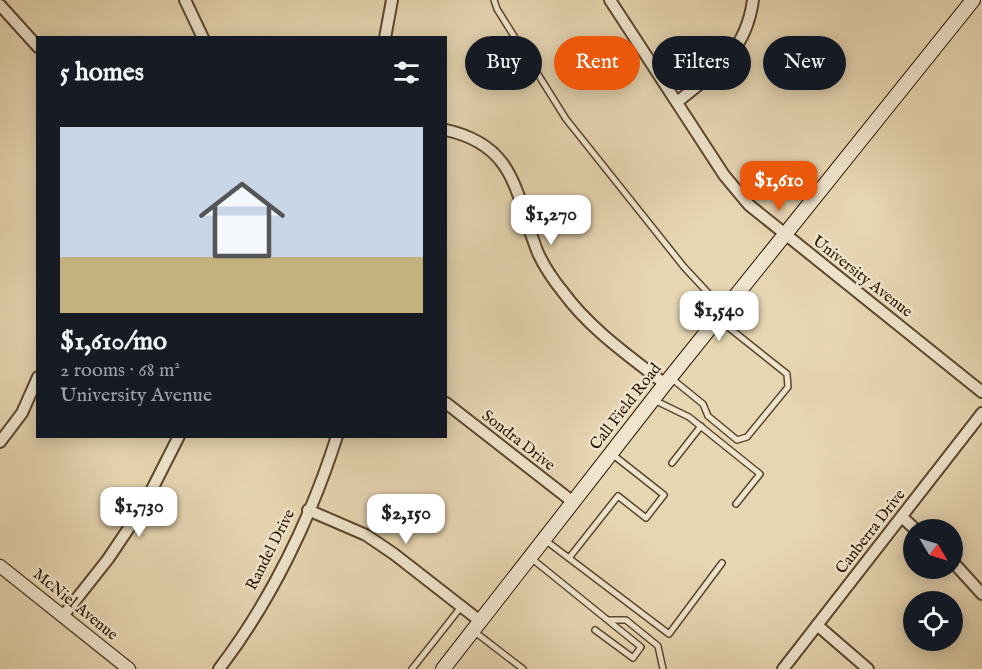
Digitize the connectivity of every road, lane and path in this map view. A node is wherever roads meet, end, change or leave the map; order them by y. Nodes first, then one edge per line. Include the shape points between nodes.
1 (185, 0) edge
2 (392, 0) edge
3 (494, 0) edge
4 (610, 0) edge
5 (753, 0) edge
6 (974, 0) edge
7 (0, 5) edge
8 (202, 36) edge
9 (385, 36) edge
10 (36, 44) edge
11 (677, 102) junction
12 (447, 130) edge
13 (785, 235) junction
14 (721, 315) junction
15 (667, 380) junction
16 (36, 382) edge
17 (982, 392) edge
18 (652, 400) junction
19 (447, 404) edge
20 (982, 413) edge
21 (701, 426) junction
22 (178, 438) edge
23 (336, 438) edge
24 (0, 442) edge
25 (611, 453) junction
26 (672, 463) dead end
27 (573, 502) junction
28 (736, 504) dead end
29 (308, 510) junction
30 (902, 517) joint
31 (544, 539) junction
32 (530, 557) junction
33 (569, 558) junction
34 (722, 563) dead end
35 (0, 566) edge
36 (963, 573) edge
37 (982, 594) edge
38 (461, 607) junction
39 (63, 616) junction
40 (610, 620) junction
41 (817, 625) junction
42 (476, 626) junction
43 (595, 630) dead end
44 (129, 669) edge
45 (219, 669) edge
46 (412, 669) edge
47 (443, 669) edge
48 (524, 669) edge
49 (663, 669) edge
50 (783, 669) edge
51 (868, 669) edge

1 - 8 street
2 - 9 street
3 - 14 lane via 566,119
4 - 11 street, University Avenue
5 - 11 street via 751,20 738,47 722,66
6 - 13 main road, Call Field Road
7 - 10 street
11 - 13 street, University Avenue via 724,175 749,205
12 - 15 street via 465,135 494,152 513,179 539,255 563,293 595,328
13 - 14 main road, Call Field Road
13 - 17 street, University Avenue
14 - 15 main road, Call Field Road
14 - 15 lane via 787,374 788,387 747,437 737,440 708,416 704,404
15 - 18 main road, Call Field Road
16 - 24 street via 22,413
18 - 21 lane
18 - 25 main road, Call Field Road
19 - 27 street, Sondra Drive
20 - 30 street, Canberra Drive
21 - 26 lane
21 - 28 lane via 760,474
22 - 39 street via 143,507
23 - 29 street, Randel Drive
25 - 27 main road, Call Field Road
25 - 33 lane via 664,495 646,518 618,496
27 - 31 main road, Call Field Road
29 - 38 street via 366,536
29 - 45 street, Randel Drive via 276,579
30 - 41 street, Canberra Drive
31 - 32 main road, Call Field Road
31 - 33 lane
32 - 40 lane
32 - 42 main road, Call Field Road
33 - 34 lane via 669,634
35 - 39 street, McNiel Avenue
36 - 37 street
38 - 42 street
38 - 46 lane
39 - 44 street, McNiel Avenue
40 - 43 lane via 642,647 633,658
40 - 49 lane via 626,620 658,646
41 - 50 street, Canberra Drive
41 - 51 street
42 - 47 main road, Call Field Road
42 - 48 lane

